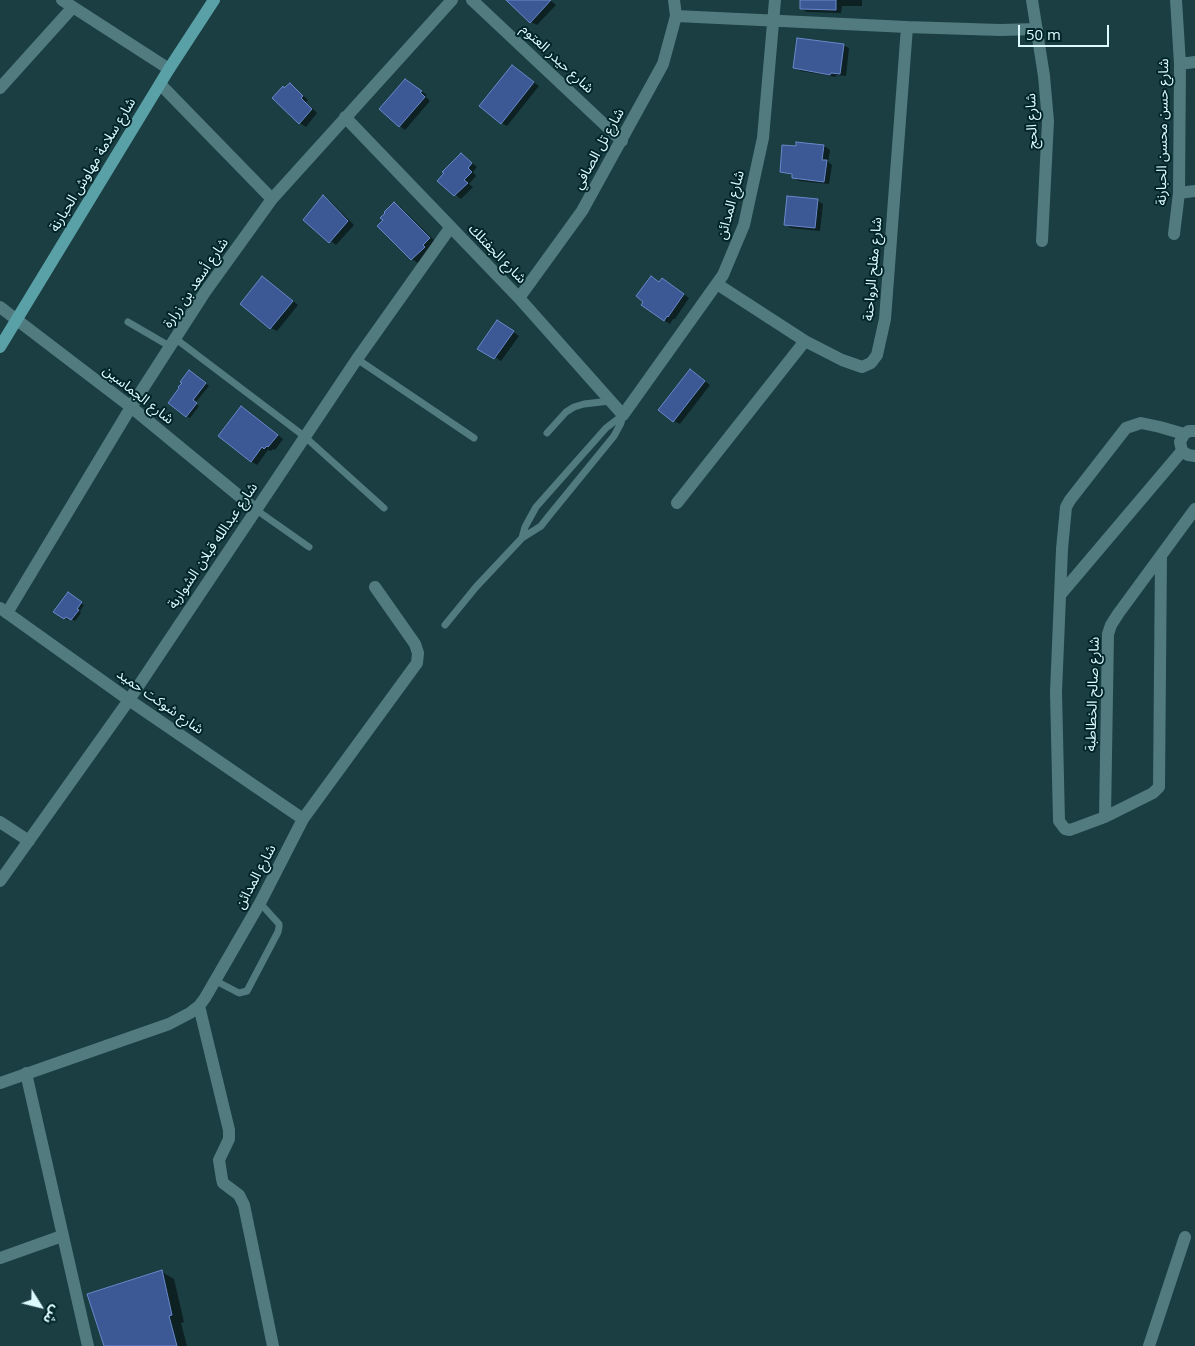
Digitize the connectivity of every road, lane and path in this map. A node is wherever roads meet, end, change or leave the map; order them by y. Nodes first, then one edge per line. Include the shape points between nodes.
1 (62, 0) edge
2 (214, 0) edge
3 (452, 0) edge
4 (472, 0) edge
5 (674, 0) edge
6 (775, 0) edge
7 (1032, 0) edge
8 (1176, 0) edge
9 (73, 7) junction
10 (676, 16) junction
11 (773, 21) junction
12 (907, 28) junction
13 (1037, 28) junction
14 (1195, 62) edge
15 (1180, 64) junction
16 (169, 69) junction
17 (160, 84) junction
18 (0, 88) edge
19 (345, 117) junction
20 (622, 141) junction
21 (1195, 191) edge
22 (1178, 193) junction
23 (272, 199) junction
24 (450, 228) junction
25 (1174, 234) dead end
26 (1042, 241) dead end
27 (717, 284) junction
28 (519, 298) junction
29 (0, 307) edge
30 (16, 319) junction
31 (128, 322) dead end
32 (805, 341) junction
33 (173, 343) junction
34 (0, 347) edge
35 (356, 359) junction
36 (610, 401) junction
37 (131, 407) junction
38 (623, 415) junction
39 (546, 433) dead end
40 (1189, 433) edge
41 (304, 436) junction
42 (474, 438) dead end
43 (1182, 451) junction
44 (1195, 456) edge
45 (677, 503) dead end
46 (384, 508) dead end
47 (255, 509) junction
48 (1195, 509) edge
49 (522, 538) junction
50 (310, 547) dead end
51 (1161, 555) junction
52 (375, 587) dead end
53 (1060, 595) junction
54 (3, 610) edge
55 (445, 625) dead end
56 (129, 700) junction
57 (1105, 817) junction
58 (303, 819) junction
59 (0, 822) edge
60 (30, 841) junction
61 (0, 881) edge
62 (260, 903) junction
63 (216, 981) junction
64 (199, 1006) junction
65 (26, 1073) junction
66 (0, 1082) edge
67 (62, 1236) junction
68 (1185, 1237) dead end
69 (0, 1258) edge
70 (88, 1346) edge
71 (273, 1346) edge
72 (1149, 1346) edge

1 - 9 street
2 - 16 street, شارع سلامة مهاوش الحبارنة
3 - 19 street, شارع أسعد بن زرارة
4 - 20 street, شارع حيدر العتوم
5 - 10 street, شارع تل الصافي
6 - 11 street, شارع المدائن
7 - 13 street, شارع الحج
8 - 15 street, شارع حسن محسن الحبارنة
9 - 16 street
9 - 18 street
10 - 11 street
10 - 20 street, شارع تل الصافي via 663,64
11 - 12 street
11 - 27 street, شارع المدائن via 766,113 749,208 729,263
12 - 13 street
12 - 32 street, شارع مفلح الرواحنة via 885,320 876,355 871,363 862,367
13 - 26 street, شارع الحج via 1048,121
14 - 15 street
15 - 22 street, شارع حسن محسن الحبارنة
16 - 17 street, شارع سلامة مهاوش الحبارنة
17 - 23 street
17 - 30 street, شارع سلامة مهاوش الحبارنة
19 - 23 street, شارع أسعد بن زرارة
19 - 24 street, شارع الجفتلك
20 - 28 street, شارع تل الصافي via 582,210
21 - 22 street
22 - 25 street, شارع حسن محسن الحبارنة
23 - 33 street, شارع أسعد بن زرارة via 205,292
24 - 28 street, شارع الجفتلك
24 - 35 street, شارع عبدالله قبلان الشواربة
27 - 32 street, شارع مفلح الرواحنة
27 - 38 street, شارع المدائن
28 - 36 street, شارع الجفتلك
29 - 30 street, شارع الجماسين
30 - 34 street, شارع سلامة مهاوش الحبارنة
30 - 37 street, شارع الجماسين
31 - 33 lane
32 - 45 street
33 - 37 street, شارع أسعد بن زرارة
33 - 41 lane
35 - 41 street, شارع عبدالله قبلان الشواربة
35 - 42 lane
36 - 38 street, شارع الجفتلك
36 - 39 lane via 574,406
37 - 47 street, شارع الجماسين
37 - 54 street, شارع أسعد بن زرارة
38 - 49 lane via 606,428 536,507
38 - 49 lane via 614,436 548,518
40 - 43 street via 1180,442
40 - 53 street via 1141,423 1126,428 1070,500 1064,515
41 - 46 lane
41 - 47 street, شارع عبدالله قبلان الشواربة
43 - 44 street
43 - 53 street
47 - 50 lane
47 - 56 street, شارع عبدالله قبلان الشواربة
48 - 51 street, شارع صالح الخطاطبة
49 - 55 lane
51 - 57 street, شارع صالح الخطاطبة via 1118,614 1108,634
51 - 57 street via 1159,784 1153,793
52 - 58 street, شارع المدائن via 415,644 417,662
53 - 57 street via 1056,692 1059,821 1063,828 1070,830
54 - 56 street, شارع شوكت حميد
56 - 58 street, شارع شوكت حميد
56 - 60 street, شارع عبدالله قبلان الشواربة
58 - 62 street, شارع المدائن
59 - 60 street
60 - 61 street, شارع عبدالله قبلان الشواربة
62 - 63 street, شارع المدائن
62 - 63 lane via 279,927 247,990 239,993
63 - 64 street, شارع المدائن
64 - 65 street, شارع المدائن via 169,1024
64 - 71 street via 229,1130 219,1160 222,1180 239,1195 244,1205
65 - 66 street, شارع المدائن
65 - 67 street
67 - 69 street
67 - 70 street
68 - 72 street

